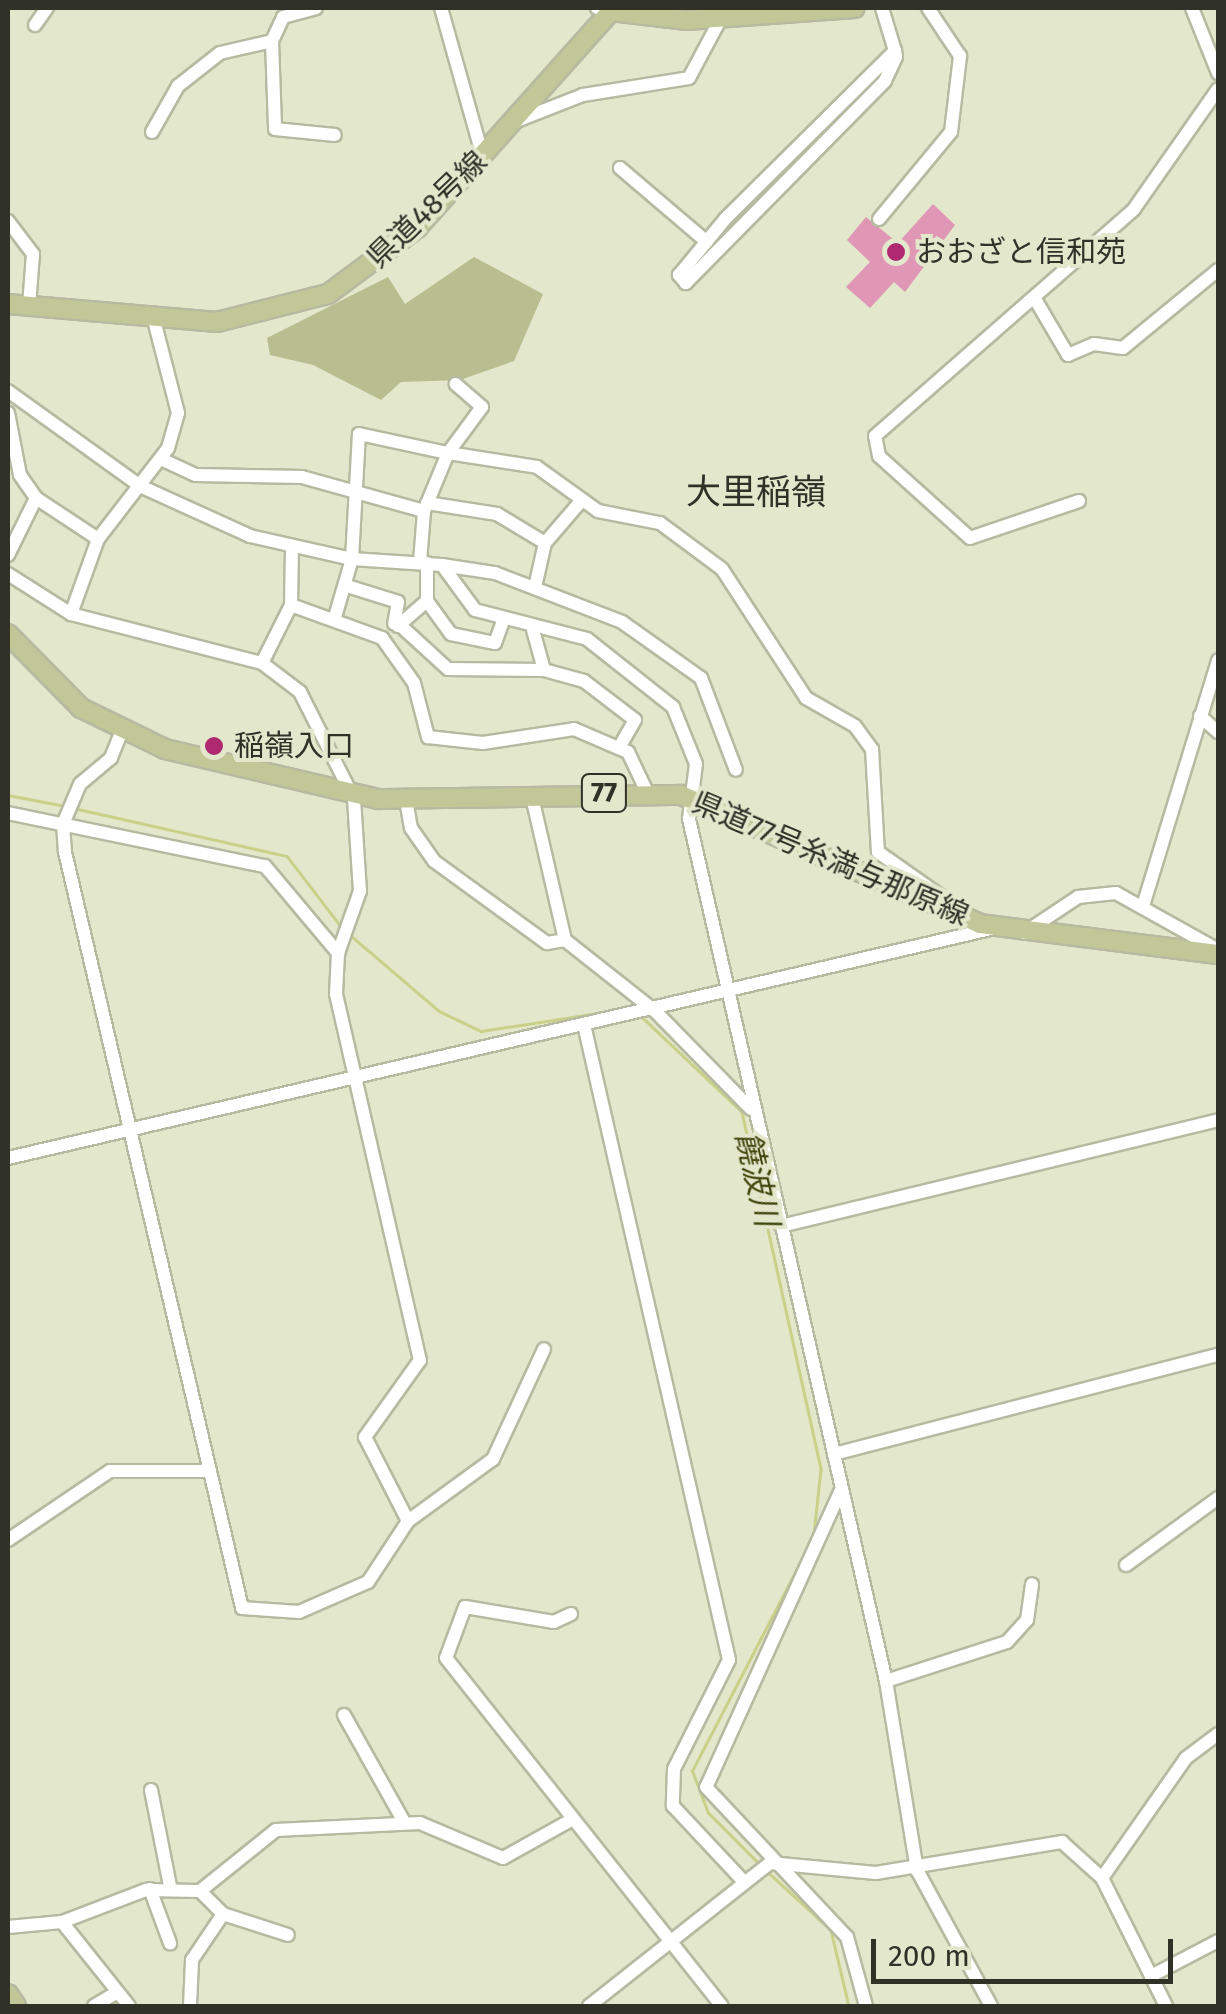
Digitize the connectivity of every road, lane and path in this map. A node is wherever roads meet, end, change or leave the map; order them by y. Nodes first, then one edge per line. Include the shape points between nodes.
1 (47, 8) edge
2 (316, 8) edge
3 (442, 8) edge
4 (856, 8) edge
5 (882, 8) edge
6 (928, 8) edge
7 (1192, 8) edge
8 (607, 9) edge
9 (721, 18) junction
10 (35, 25) dead end
11 (272, 42) junction
12 (895, 51) junction
13 (1218, 73) edge
14 (1218, 89) edge
15 (514, 122) junction
16 (152, 132) dead end
17 (335, 136) dead end
18 (483, 157) junction
19 (620, 168) dead end
20 (879, 219) dead end
21 (8, 221) edge
22 (706, 242) junction
23 (1218, 270) edge
24 (1035, 298) junction
25 (8, 304) edge
26 (28, 306) junction
27 (154, 320) junction
28 (456, 384) dead end
29 (10, 403) edge
30 (448, 453) junction
31 (161, 459) junction
32 (140, 486) junction
33 (354, 490) junction
34 (36, 498) junction
35 (582, 500) junction
36 (1079, 500) dead end
37 (425, 507) junction
38 (8, 518) edge
39 (19, 528) junction
40 (98, 540) junction
41 (546, 543) junction
42 (292, 546) junction
43 (8, 555) edge
44 (352, 559) junction
45 (423, 563) junction
46 (442, 566) junction
47 (8, 574) edge
48 (348, 586) junction
49 (534, 587) junction
50 (427, 601) junction
51 (291, 604) junction
52 (71, 614) junction
53 (336, 617) junction
54 (502, 624) junction
55 (398, 626) junction
56 (533, 630) junction
57 (8, 634) edge
58 (382, 638) junction
59 (1218, 660) edge
60 (262, 664) junction
61 (544, 670) junction
62 (1200, 716) junction
63 (1218, 732) edge
64 (120, 733) junction
65 (619, 748) junction
66 (736, 770) dead end
67 (647, 792) junction
68 (350, 795) junction
69 (532, 796) junction
70 (692, 798) junction
71 (406, 800) junction
72 (8, 813) edge
73 (63, 824) junction
74 (1143, 906) junction
75 (943, 910) junction
76 (994, 928) junction
77 (1024, 933) junction
78 (565, 940) junction
79 (338, 952) junction
80 (1218, 952) edge
81 (728, 992) junction
82 (655, 1011) junction
83 (585, 1030) junction
84 (354, 1080) junction
85 (756, 1114) junction
86 (1218, 1120) edge
87 (125, 1132) junction
88 (8, 1158) edge
89 (781, 1226) junction
90 (544, 1350) dead end
91 (1218, 1359) edge
92 (834, 1454) junction
93 (204, 1471) junction
94 (842, 1487) junction
95 (1218, 1498) edge
96 (408, 1521) junction
97 (8, 1540) edge
98 (1126, 1565) dead end
99 (1032, 1584) dead end
100 (571, 1614) dead end
101 (886, 1681) junction
102 (344, 1715) dead end
103 (1218, 1734) edge
104 (151, 1790) dead end
105 (571, 1820) junction
106 (404, 1822) junction
107 (770, 1863) junction
108 (917, 1870) junction
109 (1102, 1878) junction
110 (744, 1882) junction
111 (170, 1886) junction
112 (150, 1889) junction
113 (200, 1891) junction
114 (222, 1914) junction
115 (62, 1922) junction
116 (8, 1927) edge
117 (288, 1935) dead end
118 (1218, 1941) edge
119 (170, 1942) dead end
120 (669, 1944) junction
121 (1151, 1976) junction
122 (118, 1992) junction
123 (8, 1994) edge
124 (16, 2006) edge
125 (94, 2006) edge
126 (129, 2006) edge
127 (190, 2006) edge
128 (589, 2006) edge
129 (722, 2006) edge
130 (866, 2006) edge
131 (992, 2006) edge
132 (1166, 2006) edge

1 - 10 street
2 - 11 street via 282,17
3 - 18 street
4 - 9 main road
5 - 12 street
6 - 20 street via 960,56 951,132
7 - 13 street
8 - 9 main road
8 - 15 main road, 県道48号線
9 - 15 street via 689,78 582,95
11 - 16 street via 220,54 178,86
11 - 17 street via 275,130
12 - 22 street
12 - 22 street via 880,88 686,283 678,276
14 - 24 street via 1134,209
15 - 18 main road, 県道48号線
18 - 27 main road, 県道48号線 via 402,243 328,294 235,321
19 - 22 street
21 - 26 street via 33,254
23 - 24 street via 1123,348 1094,344 1068,356
24 - 36 street via 936,374 874,447 970,538
25 - 26 main road, 県道48号線
26 - 27 main road, 県道48号線
27 - 31 street via 178,413
28 - 30 street via 482,407
29 - 32 street
29 - 34 street via 20,475
30 - 33 street via 359,434
30 - 35 street via 536,467
30 - 37 street
31 - 32 street
31 - 33 street via 196,475 302,477
32 - 40 street
32 - 42 street
33 - 37 street
33 - 44 street
34 - 39 street
34 - 40 street
35 - 41 street
35 - 75 street via 660,523 722,570 806,698 855,726 872,750 878,852 942,897
37 - 41 street via 497,514
37 - 45 street
38 - 39 street
39 - 43 street
40 - 52 street
41 - 49 street
42 - 44 street
42 - 51 street
44 - 45 street
44 - 48 street
45 - 46 street
45 - 50 street
46 - 49 street
46 - 54 street via 475,610
47 - 52 street
48 - 53 street
48 - 55 street via 398,602
49 - 66 street via 622,622 701,678
50 - 54 street via 469,644 495,643
50 - 55 street
51 - 53 street
51 - 60 street
52 - 60 street
53 - 58 street
54 - 56 street
55 - 58 street
55 - 61 street via 448,669
56 - 61 street
56 - 70 street via 587,638 674,706 696,764
57 - 64 main road, 県道77号糸満与那原線 / 77 via 81,708
58 - 65 street via 414,683 428,737 483,743 574,728
59 - 62 street
60 - 68 street via 300,692
61 - 65 street via 584,681 635,720
62 - 63 street
62 - 74 street
64 - 68 main road, 県道77号糸満与那原線 / 77
64 - 73 street
65 - 67 street via 636,761
67 - 69 main road, 県道77号糸満与那原線 / 77
67 - 70 main road, 県道77号糸満与那原線 / 77
68 - 71 main road, 県道77号糸満与那原線 / 77
68 - 79 street via 360,891
69 - 71 main road, 県道77号糸満与那原線 / 77
69 - 78 street
70 - 75 main road, 県道77号糸満与那原線 / 77
70 - 81 street
71 - 78 street via 410,828 434,861 548,942
72 - 73 street
73 - 79 street via 265,866
73 - 87 street
74 - 77 street via 1088,894
74 - 80 street
75 - 76 main road, 県道77号糸満与那原線 / 77
76 - 77 main road, 県道77号糸満与那原線 / 77
76 - 81 street
77 - 80 main road, 県道77号糸満与那原線 / 77
78 - 82 street
79 - 84 street
81 - 82 street
81 - 85 street
82 - 83 street
82 - 85 street
83 - 84 street
83 - 110 street via 729,1660 674,1769 674,1806
84 - 87 street
84 - 96 street via 420,1360 365,1437
85 - 89 street
86 - 89 street
87 - 88 street
87 - 93 street
89 - 92 street
90 - 96 street via 493,1459
91 - 92 street
92 - 94 street
93 - 96 street via 231,1591 260,1613 328,1605 368,1582
93 - 97 street via 110,1471
94 - 101 street
94 - 107 street via 706,1787
95 - 98 street
99 - 101 street via 1023,1631 1008,1642
100 - 105 street via 554,1622 465,1607 445,1650
101 - 108 street
102 - 106 street
103 - 109 street via 1186,1758
104 - 111 street
105 - 106 street via 504,1858
105 - 120 street
106 - 113 street via 276,1830
107 - 108 street
107 - 110 street
107 - 130 street via 847,1937
108 - 109 street via 1062,1842
108 - 131 street
109 - 121 street
110 - 120 street
111 - 112 street
111 - 113 street
112 - 115 street
112 - 119 street
113 - 114 street
114 - 117 street
114 - 127 street via 192,1960
115 - 116 street
115 - 122 street
118 - 121 street
120 - 128 street
120 - 129 street
121 - 132 street
122 - 125 street
122 - 126 street
123 - 124 main road

